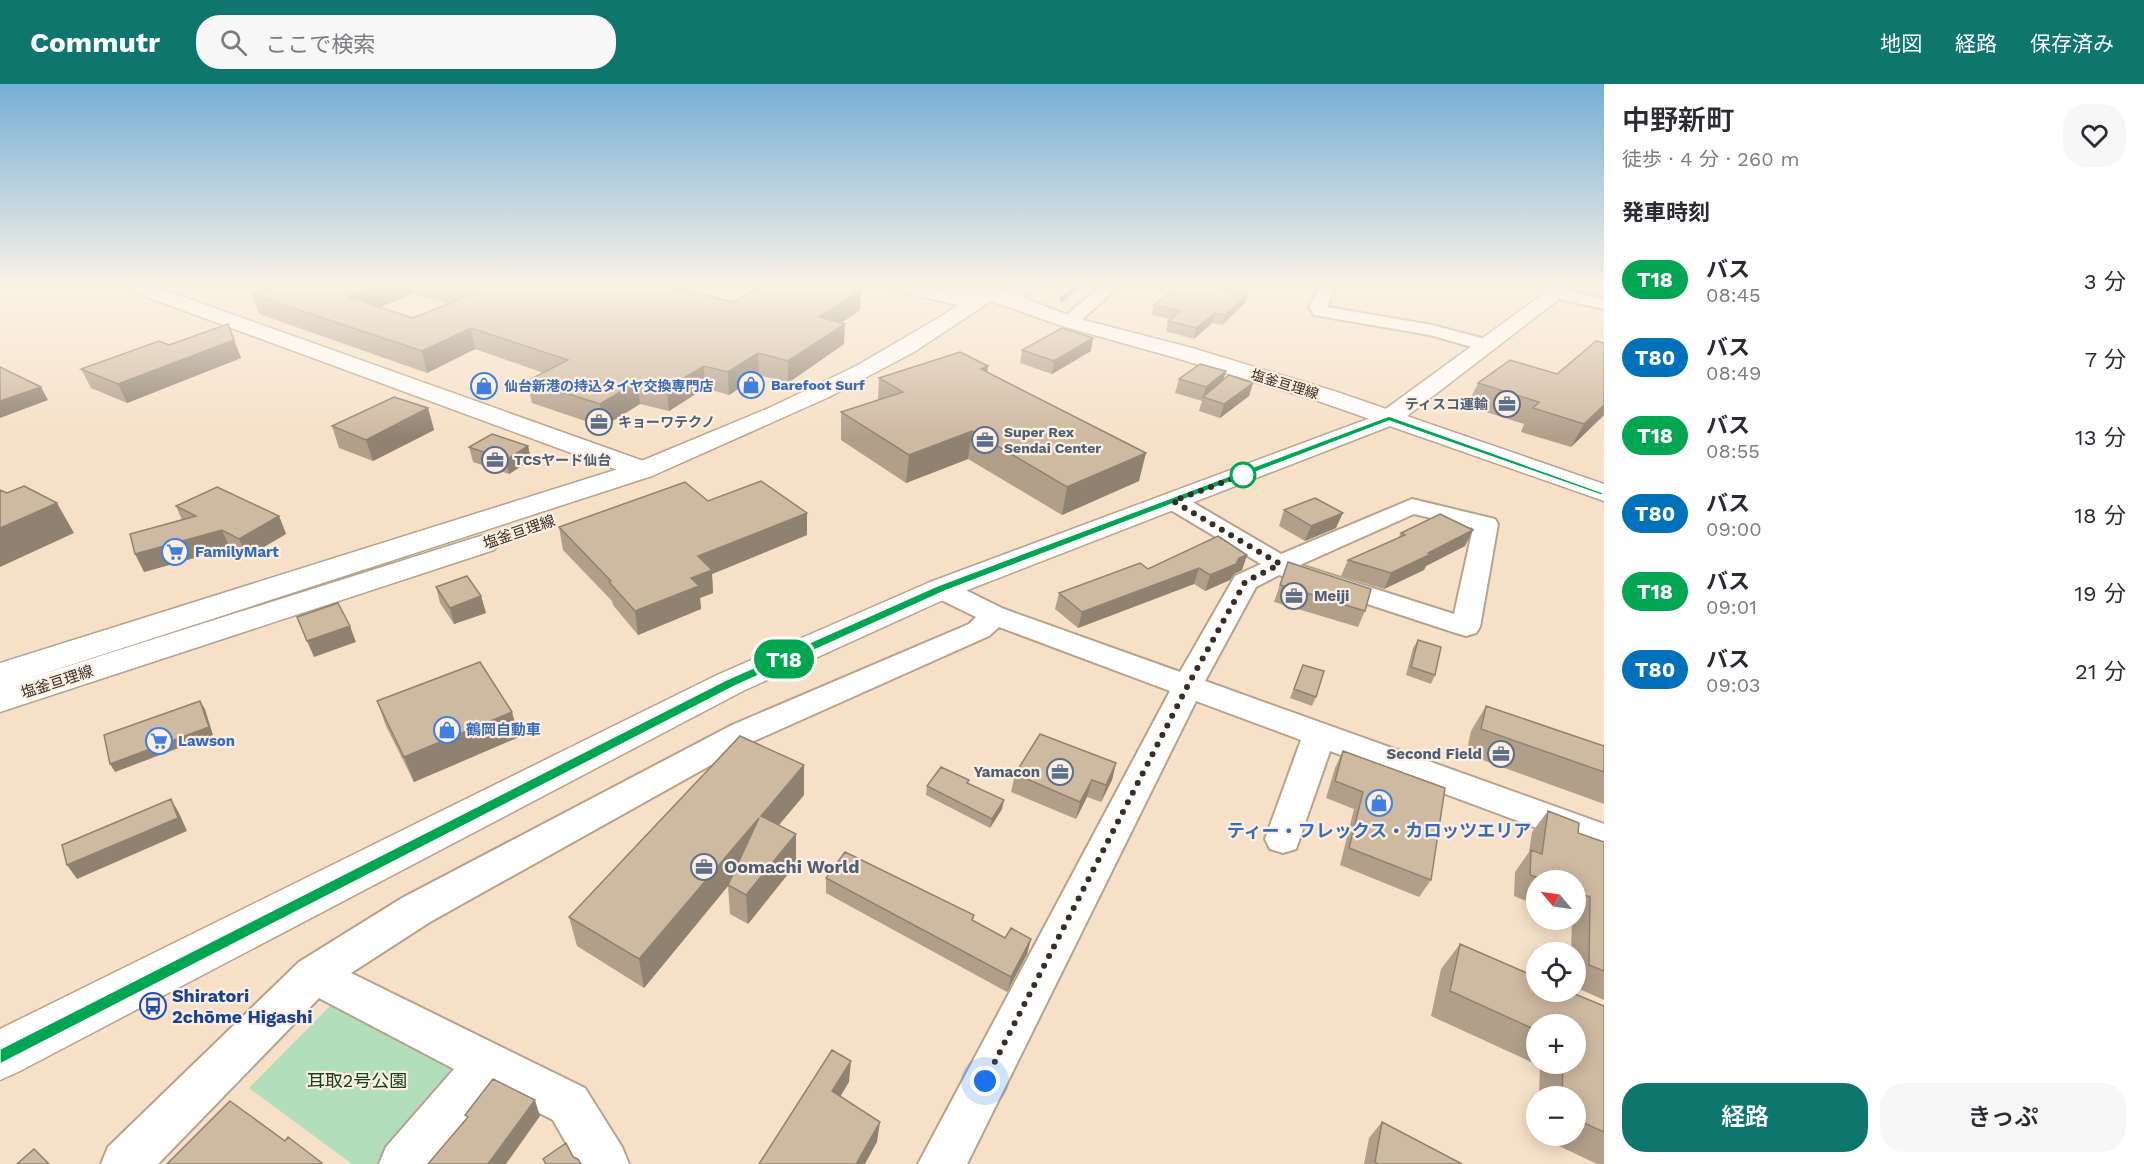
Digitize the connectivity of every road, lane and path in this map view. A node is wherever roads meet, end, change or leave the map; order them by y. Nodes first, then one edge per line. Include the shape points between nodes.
1 (274, 336) edge
2 (927, 336) edge
3 (948, 336) edge
4 (1123, 336) edge
5 (1455, 336) edge
6 (1498, 336) edge
7 (1486, 345) junction
8 (1389, 418) junction
9 (1564, 467) junction
10 (643, 470) junction
11 (1604, 481) edge
12 (1604, 486) edge
13 (1604, 493) edge
14 (1173, 501) junction
15 (1280, 564) junction
16 (941, 589) junction
17 (994, 615) junction
18 (0, 675) edge
19 (1188, 685) junction
20 (0, 700) edge
21 (1320, 734) junction
22 (1283, 839) dead end
23 (1604, 839) edge
24 (314, 975) junction
25 (0, 1055) edge
26 (488, 1063) junction
27 (125, 1164) edge
28 (403, 1164) edge
29 (605, 1164) edge
30 (942, 1164) edge

1 - 10 main road
2 - 10 main road, 塩釜亘理線 via 846,381
3 - 20 main road, 塩釜亘理線 via 906,371 826,413 658,485 394,575
4 - 8 main road, 塩釜亘理線
5 - 7 street
6 - 7 main road
7 - 8 main road
8 - 9 main road, 塩釜亘理線 via 1442,427
8 - 13 main road, 塩釜亘理線
8 - 14 main road
9 - 11 main road, 塩釜亘理線
9 - 12 main road
10 - 18 main road, 塩釜亘理線
14 - 15 street
14 - 16 main road
15 - 15 street via 1412,506 1486,524 1466,627 1293,572
15 - 19 street via 1245,582
16 - 17 street
16 - 25 main road via 730,683
17 - 19 street
17 - 24 street via 979,630 743,733 416,910
19 - 21 street
19 - 30 street
21 - 22 street
21 - 23 street
24 - 26 street
24 - 27 street
26 - 28 street
26 - 29 street via 569,1104

